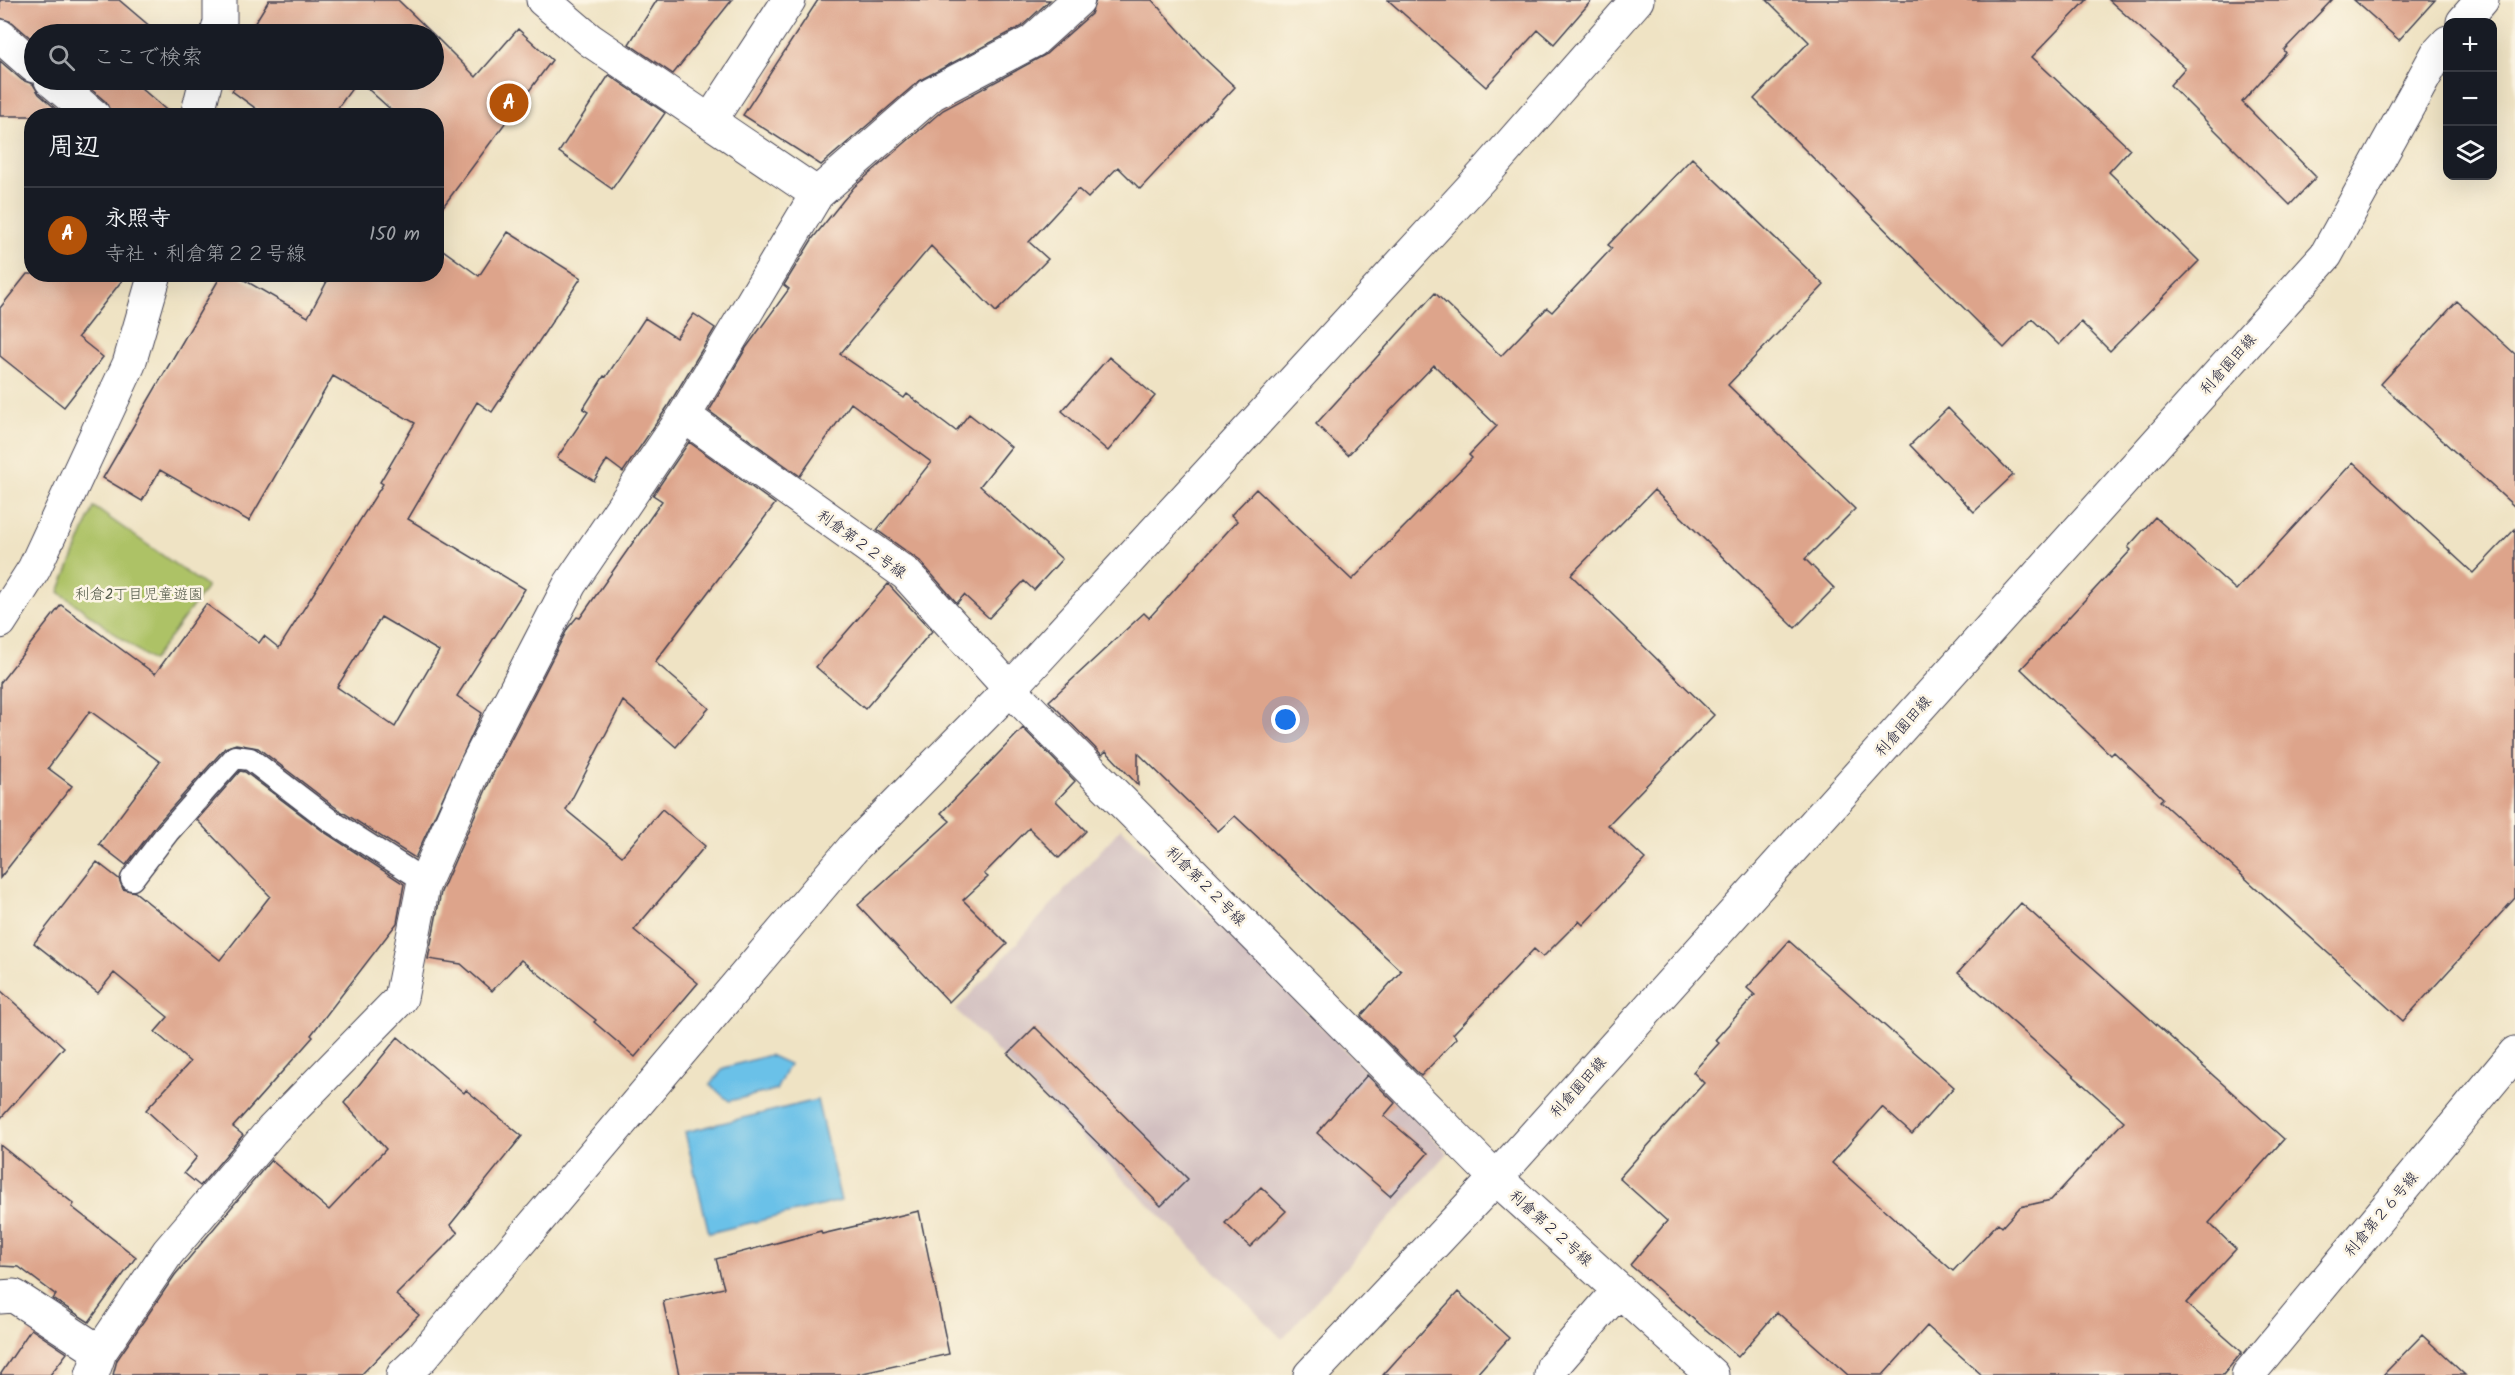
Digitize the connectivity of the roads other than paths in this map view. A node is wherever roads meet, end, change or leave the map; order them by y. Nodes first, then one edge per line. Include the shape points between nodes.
1 (220, 0) edge
2 (543, 0) edge
3 (789, 0) edge
4 (1078, 0) edge
5 (1637, 0) edge
6 (2482, 0) edge
7 (2466, 18) edge
8 (220, 24) edge
9 (0, 36) edge
10 (2443, 47) edge
11 (24, 57) edge
12 (63, 90) edge
13 (204, 90) edge
14 (84, 108) edge
15 (199, 108) edge
16 (710, 121) junction
17 (817, 194) junction
18 (153, 282) edge
19 (684, 416) junction
20 (0, 622) edge
21 (1010, 689) junction
22 (132, 879) dead end
23 (425, 881) junction
24 (2515, 1053) edge
25 (1496, 1178) junction
26 (1619, 1290) junction
27 (0, 1297) edge
28 (96, 1364) edge
29 (403, 1375) edge
30 (1310, 1375) edge
31 (1551, 1375) edge
32 (1712, 1375) edge
33 (2247, 1375) edge

1 - 8 street
2 - 16 street via 590,40
3 - 16 street
4 - 17 street via 1033,41 932,94
5 - 21 street via 1488,171
6 - 7 street
9 - 11 street
10 - 25 street, 利倉園田線 via 2326,255
12 - 14 street
13 - 15 street
16 - 17 street
17 - 19 street
18 - 20 street via 129,364 34,569
19 - 21 street, 利倉第２２号線 via 906,574
19 - 23 street via 570,584 476,766
21 - 25 street, 利倉第２２号線
21 - 29 street via 855,846
22 - 23 lane via 235,757 250,759 331,821
23 - 28 street via 401,998 272,1130 168,1252
24 - 33 street, 利倉第２６号線
25 - 26 street, 利倉第２２号線
25 - 30 street, 利倉園田線
26 - 31 street via 1553,1366
26 - 32 street, 利倉第２２号線
27 - 28 street via 14,1296

